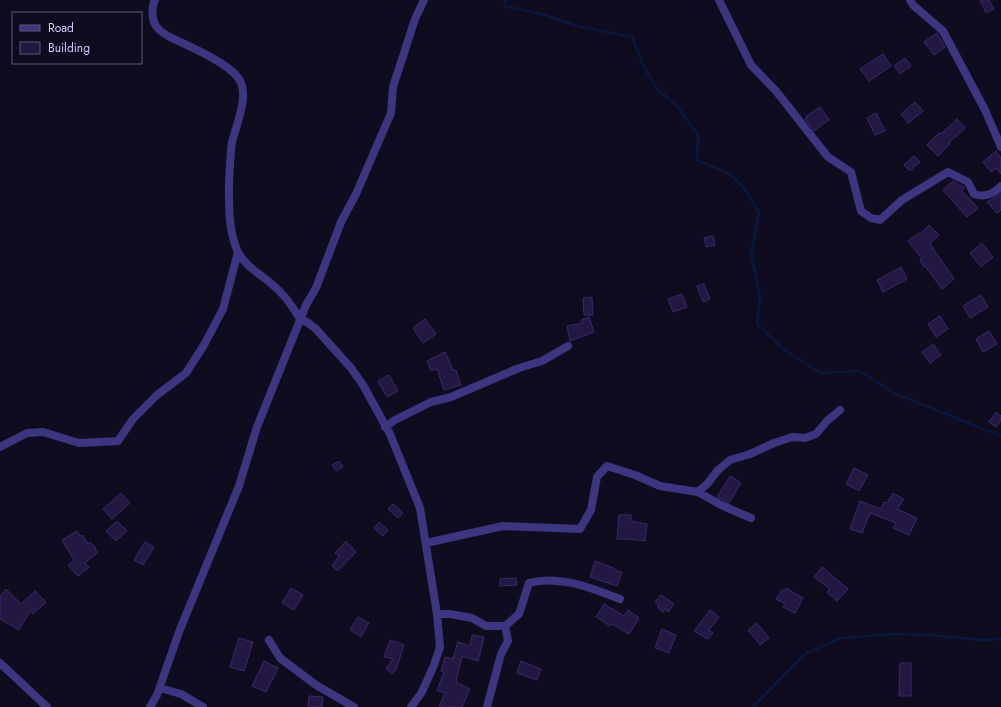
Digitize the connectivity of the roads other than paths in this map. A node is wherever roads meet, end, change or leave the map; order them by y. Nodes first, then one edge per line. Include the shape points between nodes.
1 (155, 0) edge
2 (424, 0) edge
3 (719, 0) edge
4 (910, 0) edge
5 (1001, 147) edge
6 (1001, 186) edge
7 (238, 252) junction
8 (300, 319) junction
9 (568, 346) dead end
10 (840, 410) dead end
11 (386, 426) junction
12 (0, 447) edge
13 (698, 492) junction
14 (751, 518) dead end
15 (426, 543) junction
16 (620, 599) dead end
17 (437, 614) junction
18 (505, 626) junction
19 (269, 640) dead end
20 (0, 663) edge
21 (160, 688) junction
22 (47, 707) edge
23 (150, 707) edge
24 (203, 707) edge
25 (354, 707) edge
26 (411, 707) edge
27 (487, 707) edge

1 - 7 street via 153,12 156,26 166,35 231,70 241,81 243,98 232,144 229,196 229,221
2 - 8 street via 415,19 393,87 391,113 341,222 316,288
3 - 6 street via 751,66 776,91 828,157 851,172 861,211 871,218 880,220 902,200 948,172 968,182 974,194 982,197
4 - 5 street via 943,31
7 - 8 street via 290,302
7 - 12 street via 223,310 204,345 186,373 157,395 133,419 118,441 79,443 43,432 27,432
8 - 11 street via 316,329 350,368 363,385
8 - 21 street via 257,427 239,486 179,632
9 - 11 street via 542,361 431,402
10 - 13 street via 816,434 805,438 792,437 730,460
11 - 15 street via 420,508
13 - 14 street
13 - 15 street via 660,486 606,466 597,477 591,510 580,528 503,526
15 - 17 street
16 - 18 street via 570,581 540,580 530,583 518,614
17 - 18 street via 472,618 486,626
17 - 26 street via 440,647 422,692
18 - 27 street via 508,641 501,654
19 - 25 street via 280,658 316,685
20 - 22 street
21 - 23 street
21 - 24 street via 181,694

